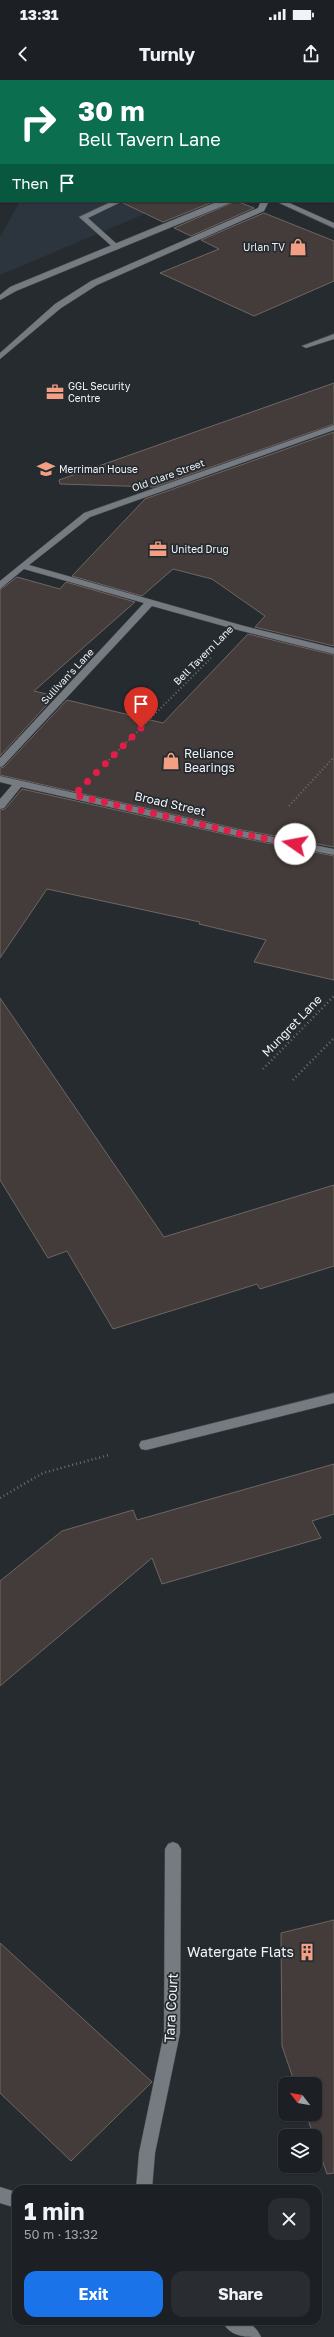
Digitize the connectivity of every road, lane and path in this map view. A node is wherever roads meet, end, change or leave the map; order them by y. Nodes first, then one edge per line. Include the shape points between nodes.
1 (117, 202) edge
2 (221, 202) edge
3 (264, 202) edge
4 (281, 202) edge
5 (334, 226) edge
6 (116, 248) junction
7 (0, 298) edge
8 (334, 336) edge
9 (306, 346) dead end
10 (0, 357) edge
11 (334, 427) edge
12 (22, 566) junction
13 (0, 586) edge
14 (150, 602) junction
15 (241, 628) junction
16 (334, 651) edge
17 (334, 757) edge
18 (0, 764) edge
19 (0, 779) edge
20 (19, 782) junction
21 (74, 795) junction
22 (0, 806) edge
23 (269, 838) junction
24 (334, 852) edge
25 (334, 996) edge
26 (334, 1038) edge
27 (263, 1069) dead end
28 (293, 1080) dead end
29 (334, 1398) edge
30 (146, 1445) joint
31 (0, 1498) edge
32 (174, 1849) dead end
33 (144, 2185) edge
34 (0, 2195) edge
35 (12, 2199) edge
36 (236, 2325) edge
37 (252, 2337) edge

1 - 6 street via 83,217
2 - 6 street
3 - 10 street via 260,209 94,283 58,306
4 - 5 street
6 - 7 street via 13,289
8 - 9 street
11 - 12 street, Old Clare Street via 87,515
12 - 13 street, Old Clare Street
12 - 14 street
14 - 15 street
14 - 18 street, Sullivan's Lane
15 - 16 street
15 - 21 path, Bell Tavern Lane
17 - 23 path via 279,816
19 - 20 street, Broad Street
20 - 21 street, Broad Street
20 - 22 street
21 - 23 street, Broad Street
23 - 24 street, Broad Street
25 - 27 path, Mungret Lane
26 - 28 path
29 - 30 street
30 - 31 path via 44,1473
32 - 33 street, Tara Court via 172,2033 146,2153
34 - 35 street
36 - 37 street

